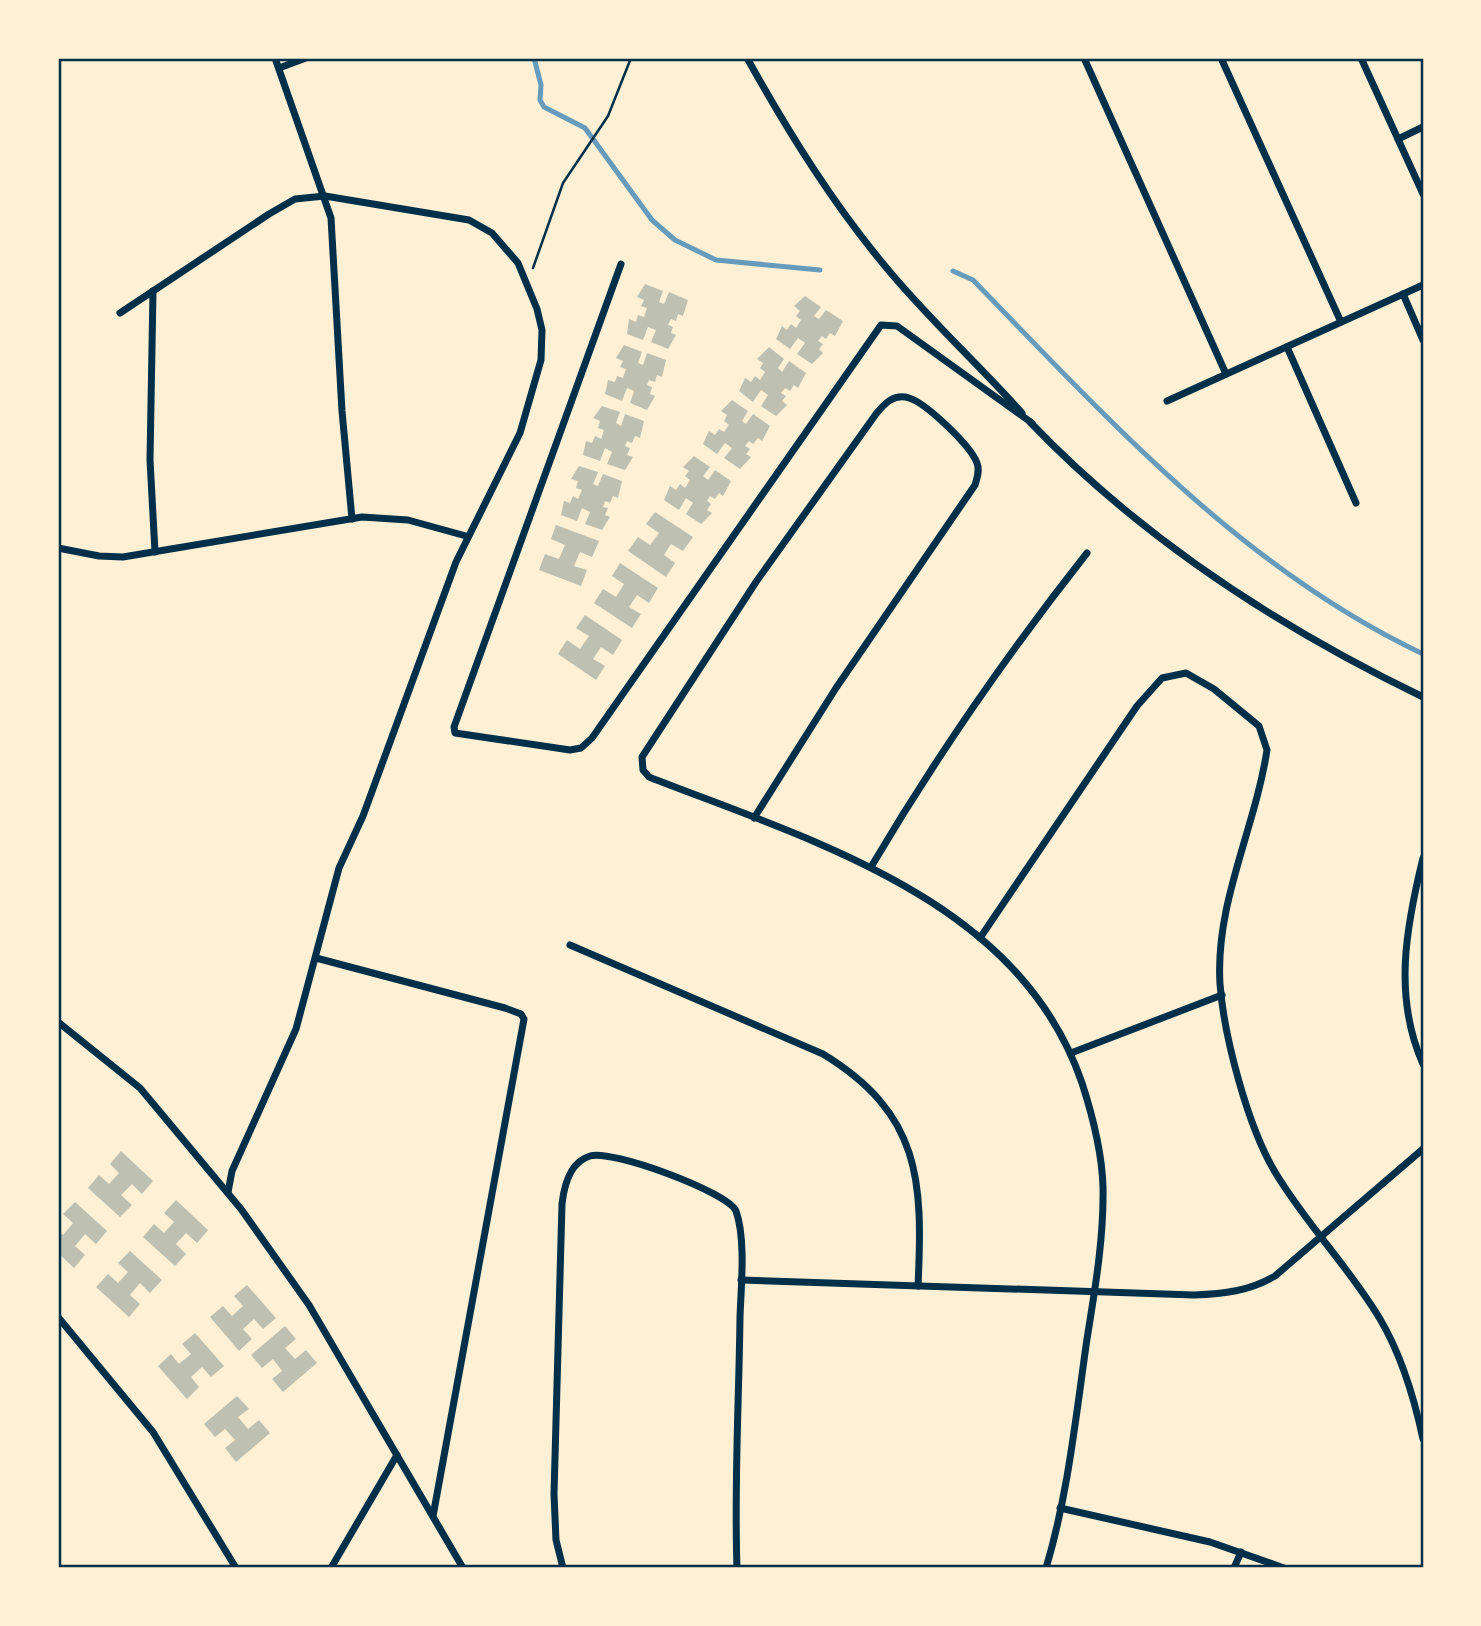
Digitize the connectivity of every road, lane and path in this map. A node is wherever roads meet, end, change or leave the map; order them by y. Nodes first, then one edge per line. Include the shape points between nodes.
1 (275, 58) edge
2 (306, 58) edge
3 (631, 58) edge
4 (747, 58) edge
5 (1084, 58) edge
6 (1221, 58) edge
7 (1361, 58) edge
8 (279, 68) junction
9 (1423, 128) edge
10 (1398, 139) junction
11 (1423, 194) edge
12 (325, 196) junction
13 (621, 264) dead end
14 (528, 285) junction
15 (1423, 285) edge
16 (153, 290) junction
17 (1403, 294) junction
18 (120, 313) dead end
19 (1341, 322) junction
20 (1423, 340) edge
21 (1287, 347) junction
22 (1226, 374) junction
23 (1167, 401) dead end
24 (1032, 423) junction
25 (1356, 503) dead end
26 (352, 519) junction
27 (466, 536) junction
28 (58, 548) edge
29 (155, 552) junction
30 (1087, 553) dead end
31 (1423, 697) edge
32 (754, 818) junction
33 (1423, 858) edge
34 (871, 867) junction
35 (980, 938) junction
36 (570, 945) dead end
37 (316, 958) junction
38 (1222, 995) junction
39 (58, 1022) edge
40 (1070, 1053) junction
41 (1423, 1064) edge
42 (1423, 1149) edge
43 (228, 1192) junction
44 (1322, 1237) junction
45 (741, 1280) junction
46 (918, 1286) junction
47 (1094, 1291) junction
48 (58, 1317) edge
49 (1423, 1439) edge
50 (397, 1455) junction
51 (1060, 1508) junction
52 (433, 1516) junction
53 (1241, 1552) junction
54 (236, 1568) edge
55 (331, 1568) edge
56 (463, 1568) edge
57 (563, 1568) edge
58 (737, 1568) edge
59 (1046, 1568) edge
60 (1234, 1568) edge
61 (1284, 1568) edge

1 - 8 street
2 - 8 street
3 - 14 path via 608,116 563,183
4 - 24 street via 804,156 866,242
5 - 22 street
6 - 19 street
7 - 10 street
8 - 12 street
9 - 10 street
10 - 11 street
12 - 14 street via 469,220 506,246
12 - 16 street via 295,199
12 - 26 street via 334,249
13 - 24 street via 455,733 570,750 581,748 592,738 881,325 897,326
14 - 27 street via 541,330 541,360 511,454
15 - 17 street
16 - 18 street
16 - 29 street via 150,460
17 - 19 street
17 - 20 street
19 - 21 street
21 - 22 street
21 - 25 street
22 - 23 street
24 - 31 street via 1149,531 1308,634
26 - 27 street via 388,517
26 - 29 street
27 - 37 street via 363,816 339,868
28 - 29 street via 123,557
30 - 34 street via 955,732
32 - 32 street via 836,688 975,485 978,471 973,456 931,412 909,398 893,398 876,414 756,582 642,757 649,777
32 - 34 street
33 - 41 street via 1408,933 1404,991 1408,1021
34 - 35 street via 933,903
35 - 38 street via 1151,687 1170,674 1186,673 1214,689 1259,726 1267,750 1227,908 1220,964
35 - 40 street via 1033,992
36 - 46 street via 823,1054 878,1096 898,1124 919,1194
37 - 43 street via 296,1029 232,1171
37 - 52 street via 505,1008 524,1019
38 - 40 street
38 - 44 street via 1240,1077 1265,1152
39 - 43 street via 140,1088
40 - 47 street via 1096,1129 1101,1161 1102,1215
42 - 44 street
43 - 50 street via 297,1286
44 - 47 street via 1275,1276 1245,1290 1194,1295
44 - 49 street via 1381,1320 1409,1382
45 - 46 street
45 - 57 street via 736,1213 724,1199 620,1158 591,1156 575,1166 564,1187 560,1242 554,1494 556,1540
45 - 58 street
46 - 47 street
47 - 51 street
48 - 54 street via 153,1432
50 - 52 street
50 - 55 street
51 - 53 street
51 - 59 street
52 - 56 street
53 - 60 street
53 - 61 street

